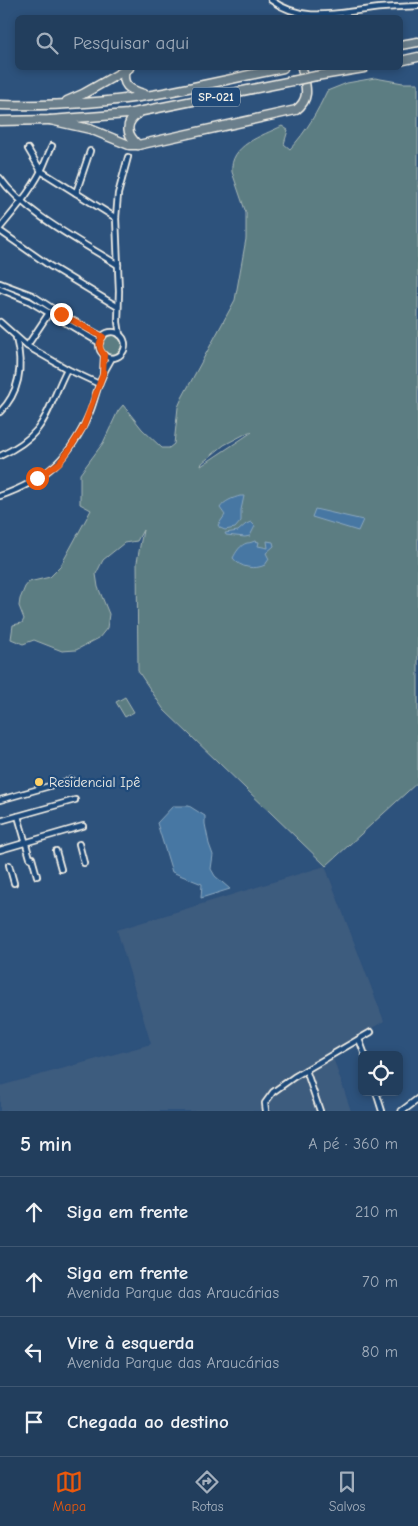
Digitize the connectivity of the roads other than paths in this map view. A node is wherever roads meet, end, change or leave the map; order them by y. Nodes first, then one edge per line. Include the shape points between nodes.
1 (271, 0) edge
2 (418, 6) edge
3 (418, 42) edge
4 (403, 45) edge
5 (418, 57) edge
6 (403, 60) edge
7 (123, 70) edge
8 (126, 70) edge
9 (273, 70) edge
10 (302, 70) edge
11 (352, 70) edge
12 (151, 95) junction
13 (0, 105) edge
14 (46, 105) junction
15 (141, 112) junction
16 (50, 120) junction
17 (0, 121) edge
18 (52, 146) dead end
19 (138, 146) junction
20 (28, 149) dead end
21 (90, 152) dead end
22 (128, 157) dead end
23 (41, 171) junction
24 (0, 178) edge
25 (76, 193) junction
26 (21, 202) junction
27 (116, 218) junction
28 (0, 230) edge
29 (118, 265) junction
30 (0, 283) edge
31 (0, 289) edge
32 (118, 306) junction
33 (49, 314) junction
34 (0, 322) edge
35 (118, 322) junction
36 (112, 332) junction
37 (120, 335) junction
38 (16, 336) junction
39 (103, 337) junction
40 (100, 343) junction
41 (29, 347) junction
42 (20, 354) junction
43 (104, 355) junction
44 (112, 358) junction
45 (67, 369) junction
46 (103, 374) junction
47 (99, 384) junction
48 (0, 412) edge
49 (0, 456) edge
50 (0, 496) edge
51 (71, 780) dead end
52 (0, 800) edge
53 (75, 800) dead end
54 (18, 816) junction
55 (0, 821) edge
56 (83, 826) dead end
57 (26, 843) junction
58 (78, 844) dead end
59 (0, 850) edge
60 (56, 851) dead end
61 (84, 863) dead end
62 (9, 865) dead end
63 (61, 869) dead end
64 (37, 876) dead end
65 (14, 883) dead end
66 (371, 1032) dead end
67 (359, 1038) junction
68 (363, 1051) edge
69 (306, 1070) junction
70 (377, 1096) edge
71 (418, 1099) edge
72 (266, 1111) edge
73 (320, 1111) edge
74 (382, 1111) edge
75 (402, 1111) edge

1 - 2 street via 279,6 308,15
3 - 4 highway
5 - 6 highway
7 - 14 highway via 74,98
8 - 12 highway via 124,79 127,86
9 - 12 highway, SP-021
10 - 19 highway via 306,95 302,106 296,110
11 - 15 highway, SP-021, bridge
12 - 14 highway, SP-021
13 - 14 highway, SP-021
15 - 16 highway, SP-021
15 - 19 highway via 130,120 128,128 130,137
16 - 17 highway, SP-021
16 - 19 highway via 90,129 129,146
18 - 23 street
20 - 23 street
21 - 25 street
22 - 27 street via 118,194
23 - 25 street
23 - 26 street
24 - 26 street
25 - 27 street
26 - 28 street
26 - 29 street
27 - 29 street
28 - 32 street via 50,266
29 - 32 street
30 - 39 street via 32,296
31 - 33 street via 24,298
32 - 35 street
33 - 40 street
33 - 41 street
34 - 38 street
35 - 36 street
35 - 37 street
36 - 37 street
36 - 39 street
37 - 44 street via 125,342 124,350
38 - 41 street
38 - 42 street
39 - 40 street
40 - 43 street
41 - 42 street
41 - 45 street
42 - 48 street via 16,385
43 - 44 street
43 - 46 street
44 - 46 street
45 - 47 street
45 - 49 street via 40,427 28,440
46 - 47 street
47 - 50 street via 83,428 59,463 26,485
51 - 52 street
53 - 54 street
54 - 55 street
54 - 57 street
56 - 57 street
57 - 59 street
57 - 64 street
58 - 61 street
60 - 63 street
62 - 65 street
66 - 67 street
67 - 68 street
67 - 69 street
69 - 72 street via 273,1092 265,1103
69 - 73 street
70 - 74 street
71 - 75 street

